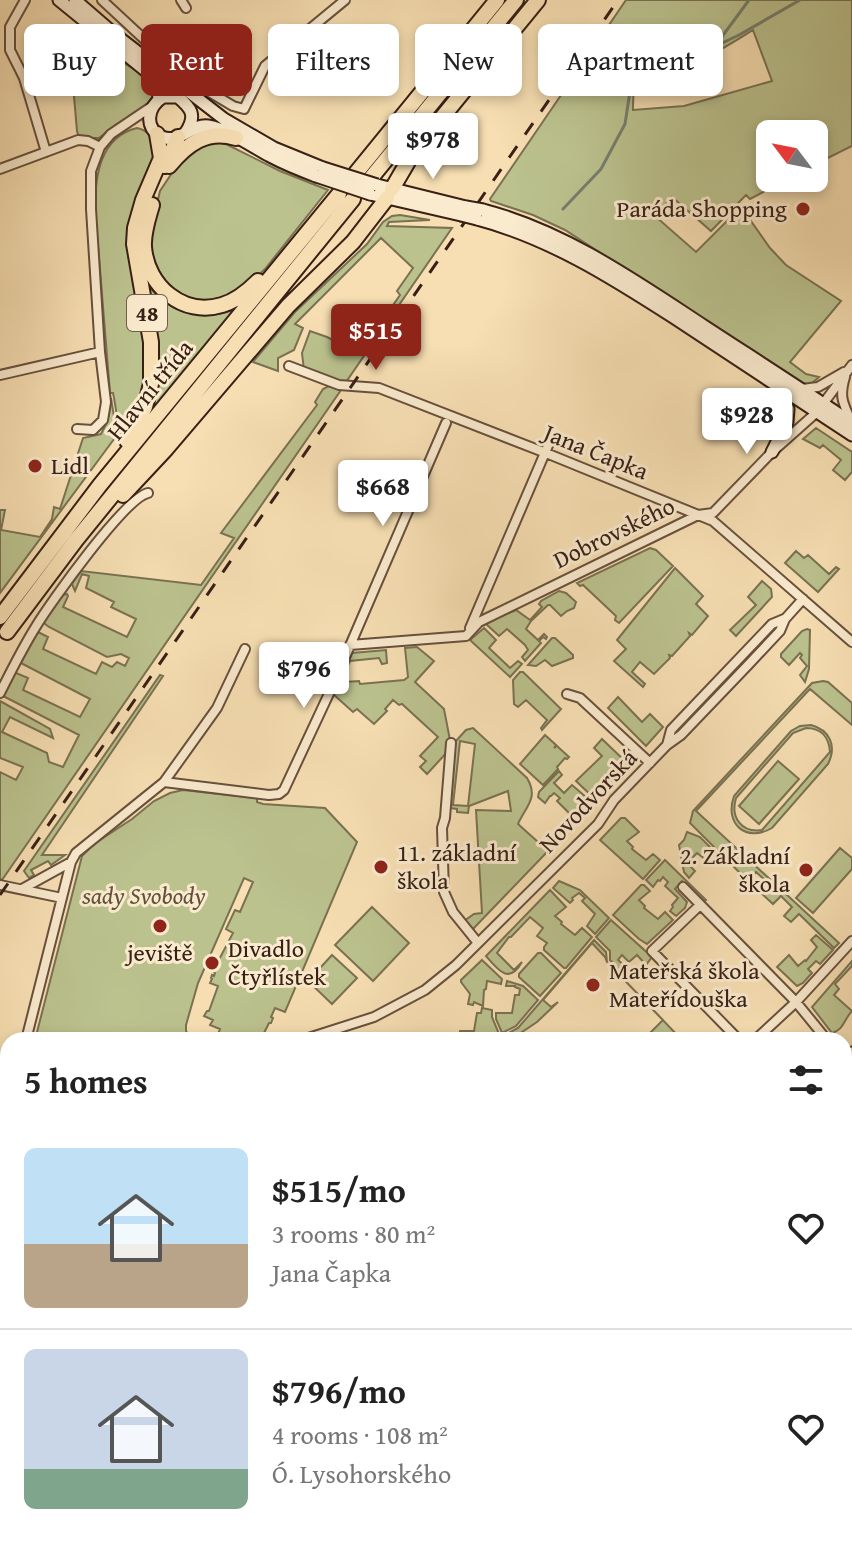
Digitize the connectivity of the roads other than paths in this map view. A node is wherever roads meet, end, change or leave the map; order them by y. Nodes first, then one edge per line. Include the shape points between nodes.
1 (25, 0) edge
2 (59, 0) edge
3 (75, 0) edge
4 (102, 0) edge
5 (345, 0) edge
6 (497, 0) edge
7 (516, 0) edge
8 (538, 0) edge
9 (0, 21) edge
10 (10, 27) junction
11 (141, 55) edge
12 (194, 96) edge
13 (178, 97) joint
14 (155, 103) junction
15 (190, 111) junction
16 (224, 119) junction
17 (123, 125) junction
18 (154, 130) junction
19 (182, 134) junction
20 (236, 138) junction
21 (100, 147) junction
22 (46, 152) junction
23 (0, 169) edge
24 (319, 172) junction
25 (356, 173) dead end
26 (161, 180) junction
27 (379, 189) junction
28 (480, 214) junction
29 (307, 233) junction
30 (100, 352) junction
31 (289, 366) dead end
32 (850, 367) edge
33 (0, 375) edge
34 (776, 386) junction
35 (802, 389) junction
36 (820, 408) junction
37 (852, 422) edge
38 (446, 423) dead end
39 (77, 429) dead end
40 (852, 435) edge
41 (550, 441) dead end
42 (772, 452) junction
43 (546, 453) junction
44 (100, 485) junction
45 (148, 493) dead end
46 (695, 516) junction
47 (76, 540) junction
48 (803, 599) junction
49 (0, 617) edge
50 (7, 632) dead end
51 (466, 636) junction
52 (852, 642) edge
53 (350, 645) junction
54 (245, 649) dead end
55 (0, 693) edge
56 (567, 694) dead end
57 (451, 743) dead end
58 (650, 763) junction
59 (164, 782) junction
60 (71, 862) junction
61 (0, 885) edge
62 (683, 887) dead end
63 (22, 889) junction
64 (62, 898) junction
65 (700, 905) junction
66 (852, 941) edge
67 (478, 943) junction
68 (796, 1002) junction
69 (28, 1032) edge
70 (327, 1032) edge
71 (731, 1032) edge
72 (764, 1032) edge
73 (820, 1032) edge

1 - 10 street
2 - 14 main road via 151,75 158,88
3 - 11 main road
4 - 5 street via 186,78 244,109 265,66
6 - 25 highway
7 - 27 highway, 48
8 - 27 highway, 48
9 - 10 street
10 - 22 street via 10,50
12 - 16 main road
13 - 14 main road
13 - 15 main road
14 - 17 street
14 - 18 main road via 150,113
15 - 16 main road
15 - 19 main road via 191,122
16 - 24 main road
17 - 18 street via 140,123
17 - 21 street
18 - 19 main road via 167,138
18 - 44 highway, 48 via 161,158 143,200 134,244 151,342 151,384 139,421
19 - 20 main road via 209,126
19 - 26 highway, 48 via 168,155
20 - 24 main road
20 - 26 highway, 48 via 211,135 194,142
21 - 22 street via 78,140
21 - 30 street via 90,179
22 - 23 street
24 - 27 main road, bridge
26 - 29 highway, 48 via 145,230 145,257 159,286 188,305 212,307 237,299
27 - 28 main road, bridge
27 - 47 highway, 48 via 353,242 288,306 166,449
28 - 34 main road via 566,252
28 - 35 main road via 528,224 571,244
29 - 44 highway, Hlavní třída / 48
29 - 47 highway, Hlavní třída / 48 via 346,196
30 - 33 street
30 - 39 street via 106,395 103,420 93,430
31 - 43 street, Jana Čapka via 339,385 379,388
32 - 35 street via 818,387
32 - 36 street, Dobrovského
32 - 37 street via 841,390
34 - 36 main road
34 - 42 main road via 788,409
35 - 36 main road
36 - 37 main road
36 - 40 main road
36 - 42 street, Dobrovského
38 - 53 street
41 - 43 street
42 - 46 street, Dobrovského via 713,513
43 - 46 street, Jana Čapka
43 - 51 street
44 - 49 highway, Hlavní třída / 48
45 - 55 street via 111,525 62,589
46 - 48 street, Jana Čapka via 713,521
46 - 51 street, Dobrovského via 479,622
47 - 50 highway, 48
48 - 52 street, Jana Čapka
48 - 58 street, Novodvorská via 785,619 772,624 671,730 667,745
51 - 53 street
53 - 59 street via 279,794
54 - 59 street via 217,708
56 - 58 street via 580,698
57 - 67 street via 442,828 444,892 453,913
58 - 67 street, Novodvorská via 598,824
59 - 60 street
60 - 63 street
60 - 64 street
61 - 63 street
62 - 65 street
63 - 64 street
64 - 69 street
65 - 68 street
65 - 71 street via 652,951
66 - 68 street
67 - 70 street, Novodvorská via 425,990 374,1017
68 - 72 street
68 - 73 street

